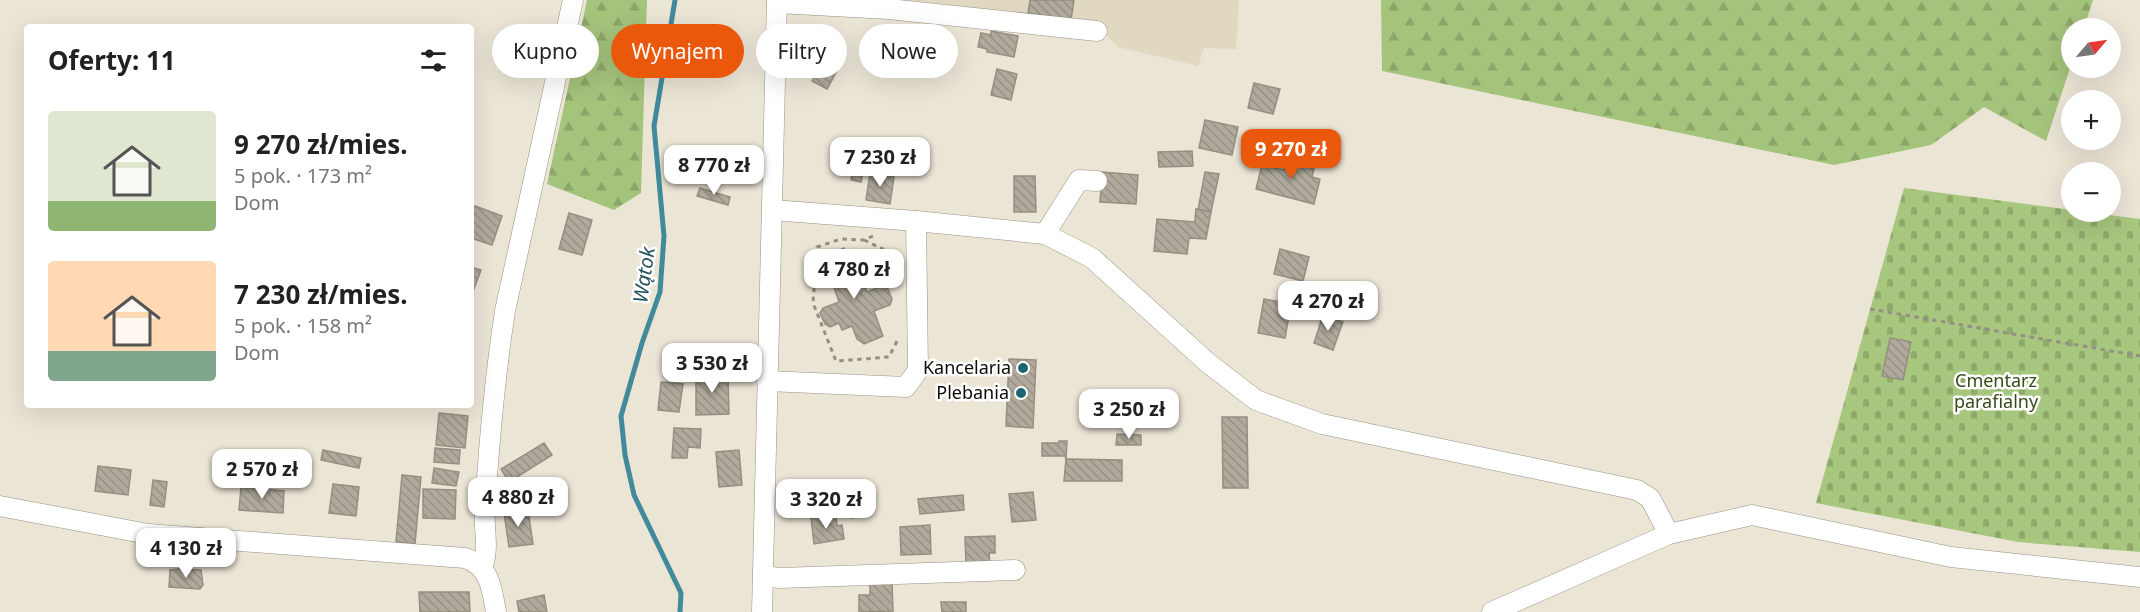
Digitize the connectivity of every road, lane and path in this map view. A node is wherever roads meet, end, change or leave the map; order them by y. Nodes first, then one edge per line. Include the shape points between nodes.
1 (573, 0) edge
2 (777, 1) edge
3 (822, 3) edge
4 (845, 3) edge
5 (1097, 31) dead end
6 (1097, 181) dead end
7 (772, 210) junction
8 (916, 220) junction
9 (1045, 234) junction
10 (899, 286) dead end
11 (1870, 309) dead end
12 (902, 331) dead end
13 (2140, 356) edge
14 (767, 381) junction
15 (0, 506) edge
16 (1669, 534) junction
17 (482, 567) junction
18 (1015, 570) dead end
19 (763, 576) junction
20 (2140, 577) edge
21 (496, 612) edge
22 (762, 612) edge
23 (1492, 612) edge

1 - 17 street via 502,334 484,510 486,559
2 - 3 street
2 - 7 street
3 - 4 street
4 - 5 street
6 - 9 street via 1079,180
7 - 8 street
7 - 14 street
8 - 9 street
8 - 14 street via 918,370 906,387 836,376
9 - 16 street via 1092,258 1208,363 1256,400 1322,424 1637,490 1650,498
10 - 12 path via 898,275 883,249 864,240 841,239 817,247 813,303 836,361 889,357
11 - 13 path
14 - 19 street
15 - 17 street via 148,534 465,558
16 - 20 street via 1752,515 1951,557
16 - 23 street
17 - 21 street
18 - 19 street
19 - 22 street

